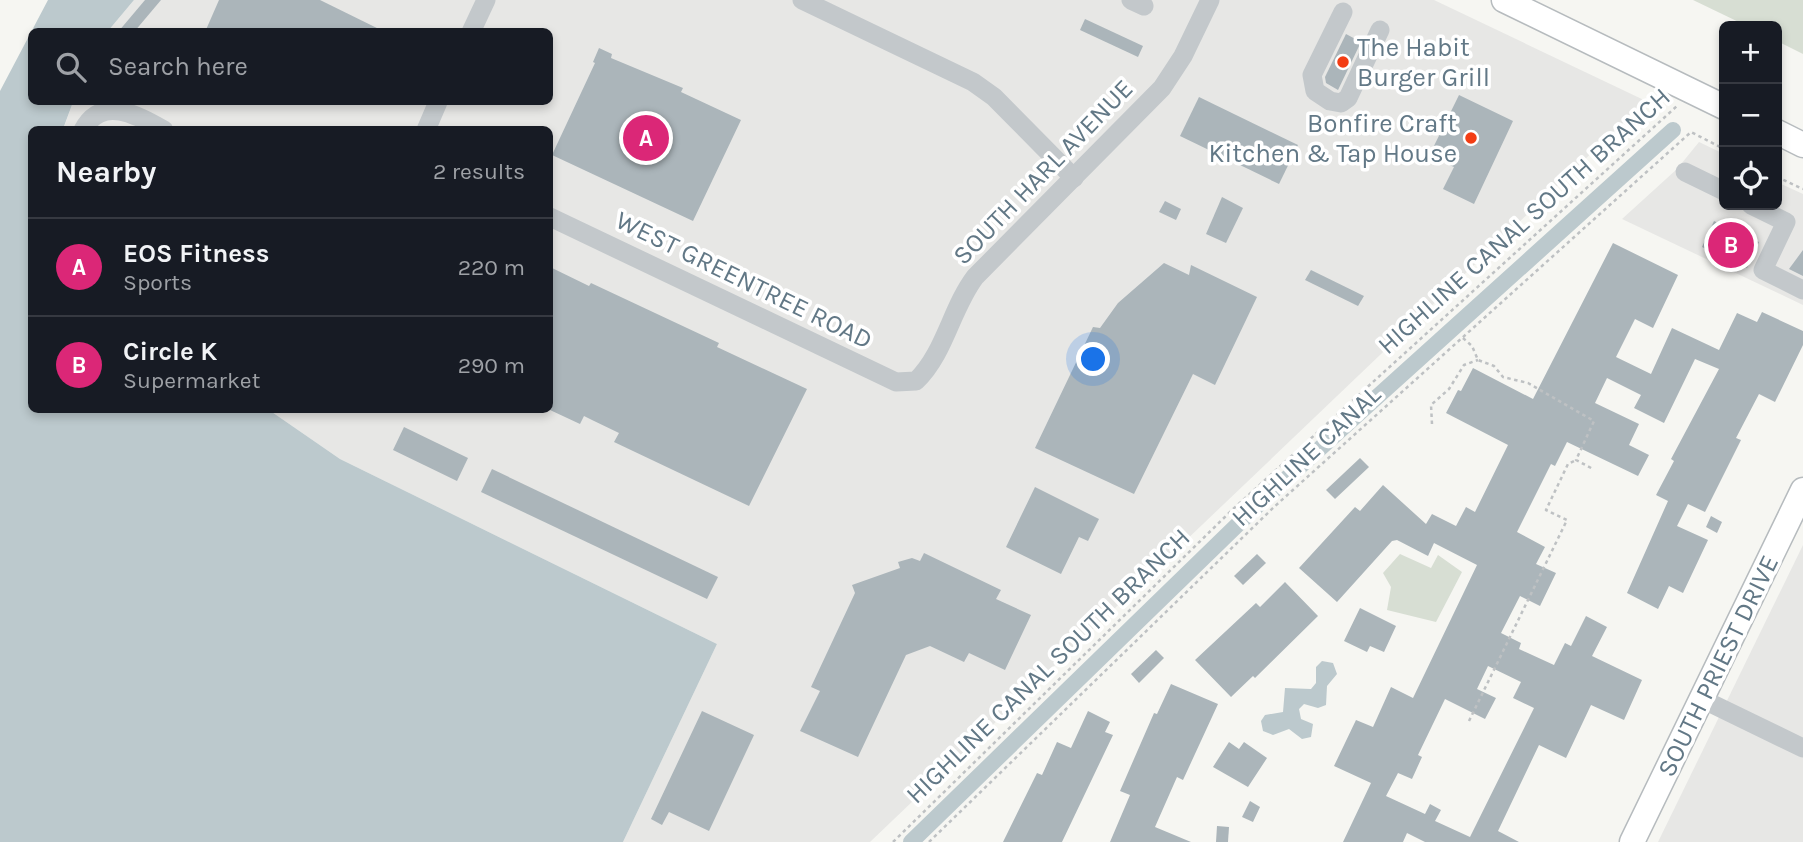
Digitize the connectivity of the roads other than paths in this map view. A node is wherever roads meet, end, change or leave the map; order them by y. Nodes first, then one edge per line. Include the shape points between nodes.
1 (486, 0) edge
2 (802, 0) edge
3 (1210, 0) edge
4 (1504, 0) edge
5 (831, 6) edge
6 (1343, 12) dead end
7 (473, 28) edge
8 (1380, 30) dead end
9 (1719, 104) edge
10 (437, 105) edge
11 (86, 126) edge
12 (156, 126) edge
13 (428, 126) edge
14 (1782, 134) edge
15 (1803, 145) edge
16 (1685, 172) dead end
17 (1074, 178) junction
18 (1719, 189) edge
19 (1761, 210) edge
20 (553, 218) edge
21 (1803, 290) edge
22 (916, 381) joint
23 (1803, 490) edge
24 (1702, 699) junction
25 (1803, 748) edge
26 (1632, 842) edge

1 - 7 street
2 - 5 street
3 - 17 street, SOUTH HARL AVENUE via 1162,88
4 - 9 main road
5 - 17 street via 973,82 994,97
6 - 8 street via 1312,75 1315,91 1330,101 1341,103 1348,98
10 - 13 street
11 - 12 street via 96,113 110,108
14 - 15 main road
16 - 18 street
17 - 22 street, SOUTH HARL AVENUE via 975,277 932,363
19 - 21 street via 1786,222 1763,270
20 - 22 street, WEST GREENTREE ROAD via 896,382
23 - 24 main road, SOUTH PRIEST DRIVE
24 - 25 street
24 - 26 main road, SOUTH PRIEST DRIVE

